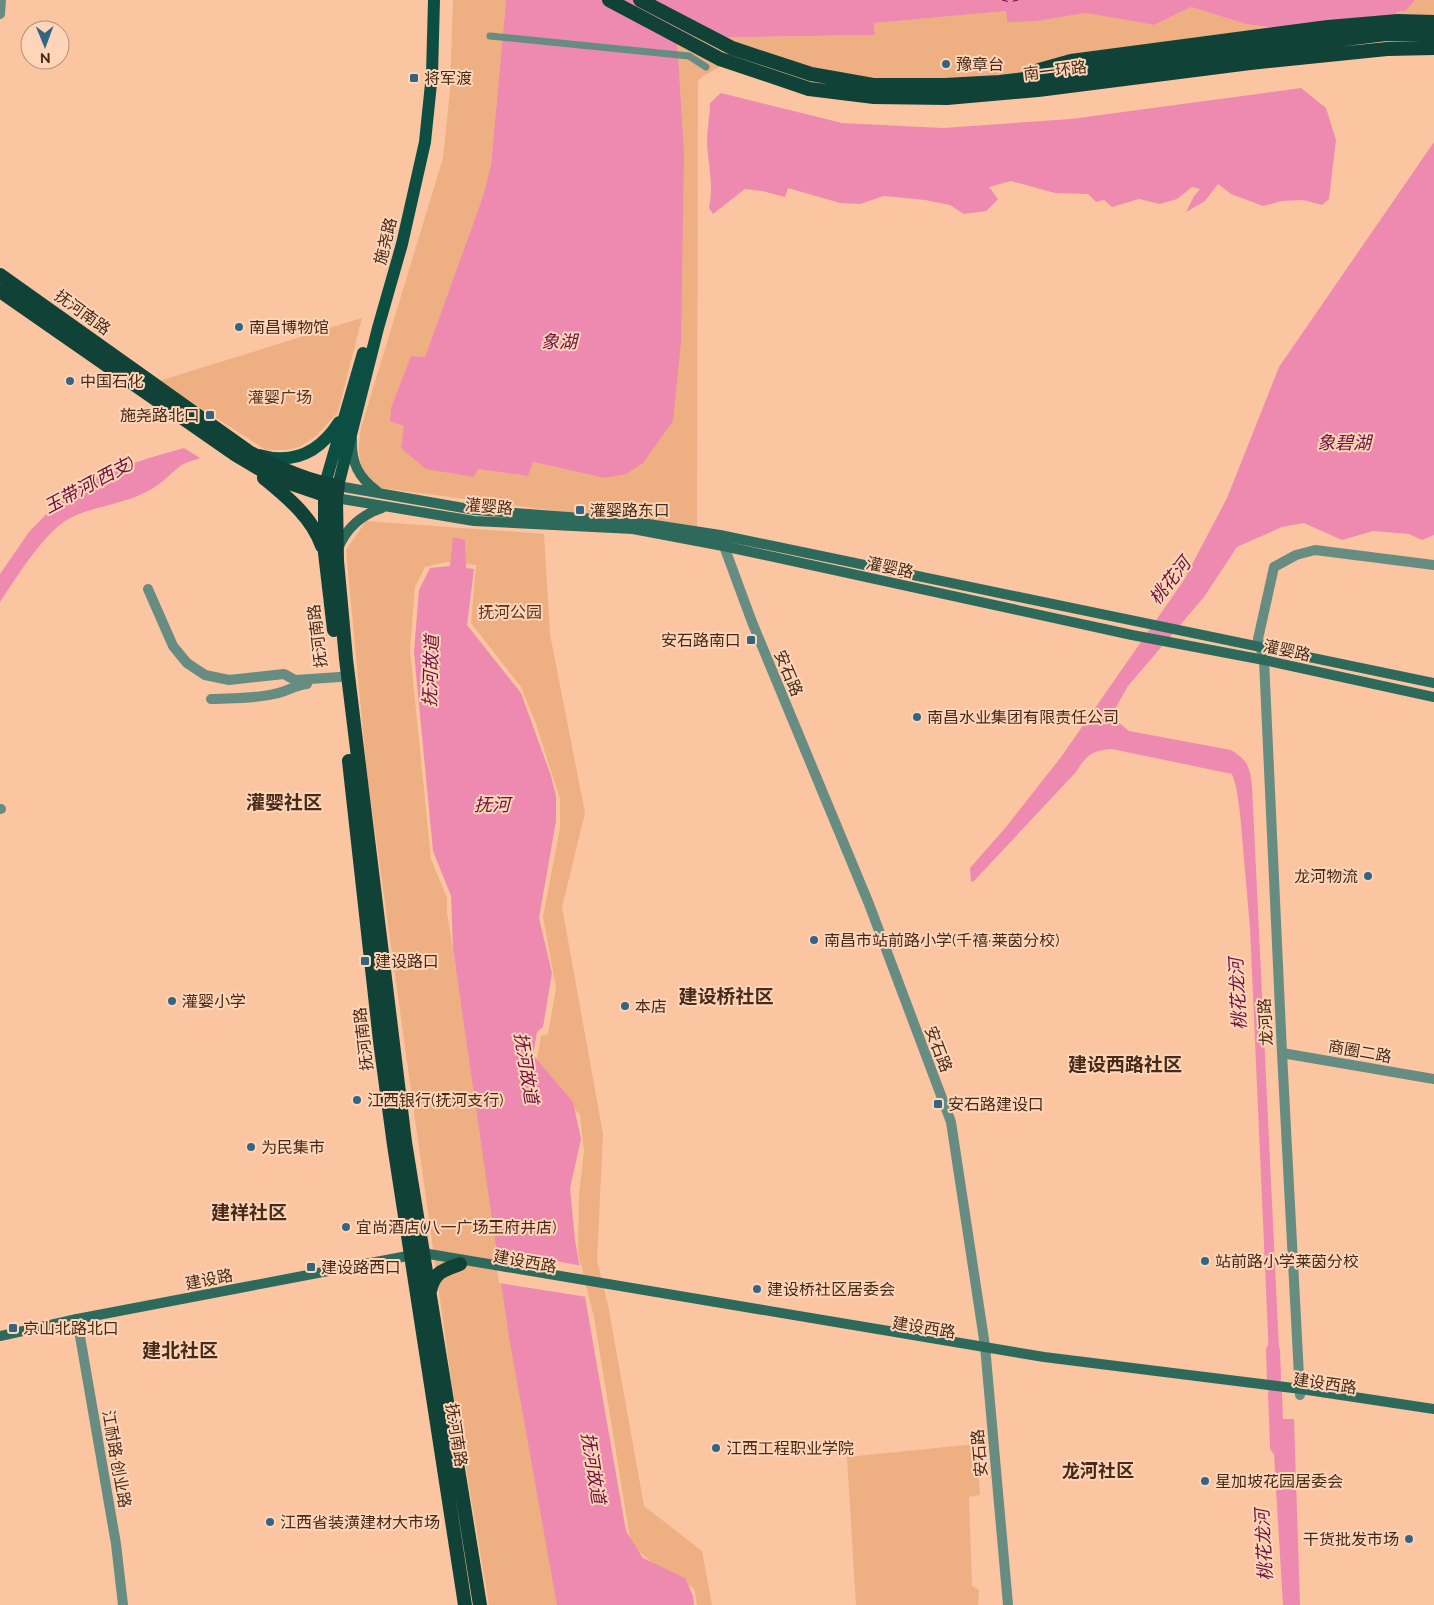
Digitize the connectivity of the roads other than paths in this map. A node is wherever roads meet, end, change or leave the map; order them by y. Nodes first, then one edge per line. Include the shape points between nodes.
1 (1, 0) edge
2 (427, 0) edge
3 (434, 0) edge
4 (609, 0) edge
5 (640, 0) edge
6 (0, 14) edge
7 (1434, 22) edge
8 (1434, 35) edge
9 (490, 36) dead end
10 (1434, 48) edge
11 (706, 67) dead end
12 (1000, 82) junction
13 (0, 275) edge
14 (0, 291) edge
15 (350, 415) junction
16 (242, 453) junction
17 (331, 491) junction
18 (380, 493) junction
19 (383, 507) junction
20 (720, 535) junction
21 (723, 546) junction
22 (331, 553) junction
23 (1434, 565) edge
24 (148, 590) dead end
25 (1262, 648) junction
26 (1264, 660) junction
27 (340, 679) junction
28 (1434, 683) edge
29 (1434, 697) edge
30 (211, 699) dead end
31 (1282, 1053) junction
32 (1434, 1079) edge
33 (418, 1258) junction
34 (460, 1261) junction
35 (430, 1292) junction
36 (78, 1319) junction
37 (0, 1336) edge
38 (985, 1349) junction
39 (1300, 1392) junction
40 (1434, 1409) edge
41 (1434, 1414) edge
42 (124, 1605) edge
43 (466, 1605) edge
44 (480, 1605) edge
45 (1008, 1605) edge

1 - 6 street
2 - 15 main road, 施尧路 via 417,142
3 - 15 main road, 施尧路 via 432,74 425,142 402,244
4 - 10 highway, 南一环路 via 720,59 809,89 874,98 956,98 1250,63 1387,49
5 - 12 highway, 南一环路 via 732,48 811,74 873,84
7 - 12 highway via 1398,21 1328,27 1071,61
8 - 12 highway, 南一环路 via 1386,34
9 - 11 street via 689,56
13 - 16 highway, 抚河南路
14 - 16 highway, 抚河南路
15 - 16 main road via 324,441 303,455 281,458
15 - 17 main road, 施尧路
15 - 18 main road via 356,470 368,485
16 - 17 highway, 抚河南路 via 275,478
16 - 22 highway via 306,518
17 - 18 main road, 灌婴路
17 - 19 main road, 灌婴路
17 - 22 highway, 抚河南路
18 - 20 main road, 灌婴路 via 483,511 635,522
19 - 21 main road, 灌婴路 via 474,521 633,529
19 - 22 main road via 362,516
20 - 21 street, 安石路
20 - 25 main road, 灌婴路
21 - 26 main road, 灌婴路 via 1155,640
21 - 38 street, 安石路 via 869,904 951,1122
22 - 27 highway, 抚河南路
22 - 33 highway, 抚河南路
23 - 25 street, 龙河路 via 1315,550 1296,554 1274,567 1258,639
24 - 27 street via 173,646 187,663 205,675 229,680 284,674 295,680
25 - 26 street, 龙河路
25 - 28 main road, 灌婴路
26 - 29 main road, 灌婴路
26 - 31 street, 龙河路
27 - 30 street via 297,685 272,695
27 - 33 highway, 抚河南路 via 380,1041
31 - 32 street, 商圈二路
31 - 39 street, 龙河路
33 - 34 main road, 建设西路
33 - 35 highway, 抚河南路
33 - 36 main road, 建设路
33 - 43 highway, 抚河南路
34 - 35 highway via 432,1280
34 - 38 main road, 建设西路 via 623,1291
35 - 44 highway, 抚河南路
36 - 37 main road, 建设路
36 - 42 street, 江耐路·创业路
38 - 39 main road, 建设西路
38 - 45 street, 安石路
39 - 40 main road, 建设西路
39 - 41 main road, 建设西路

